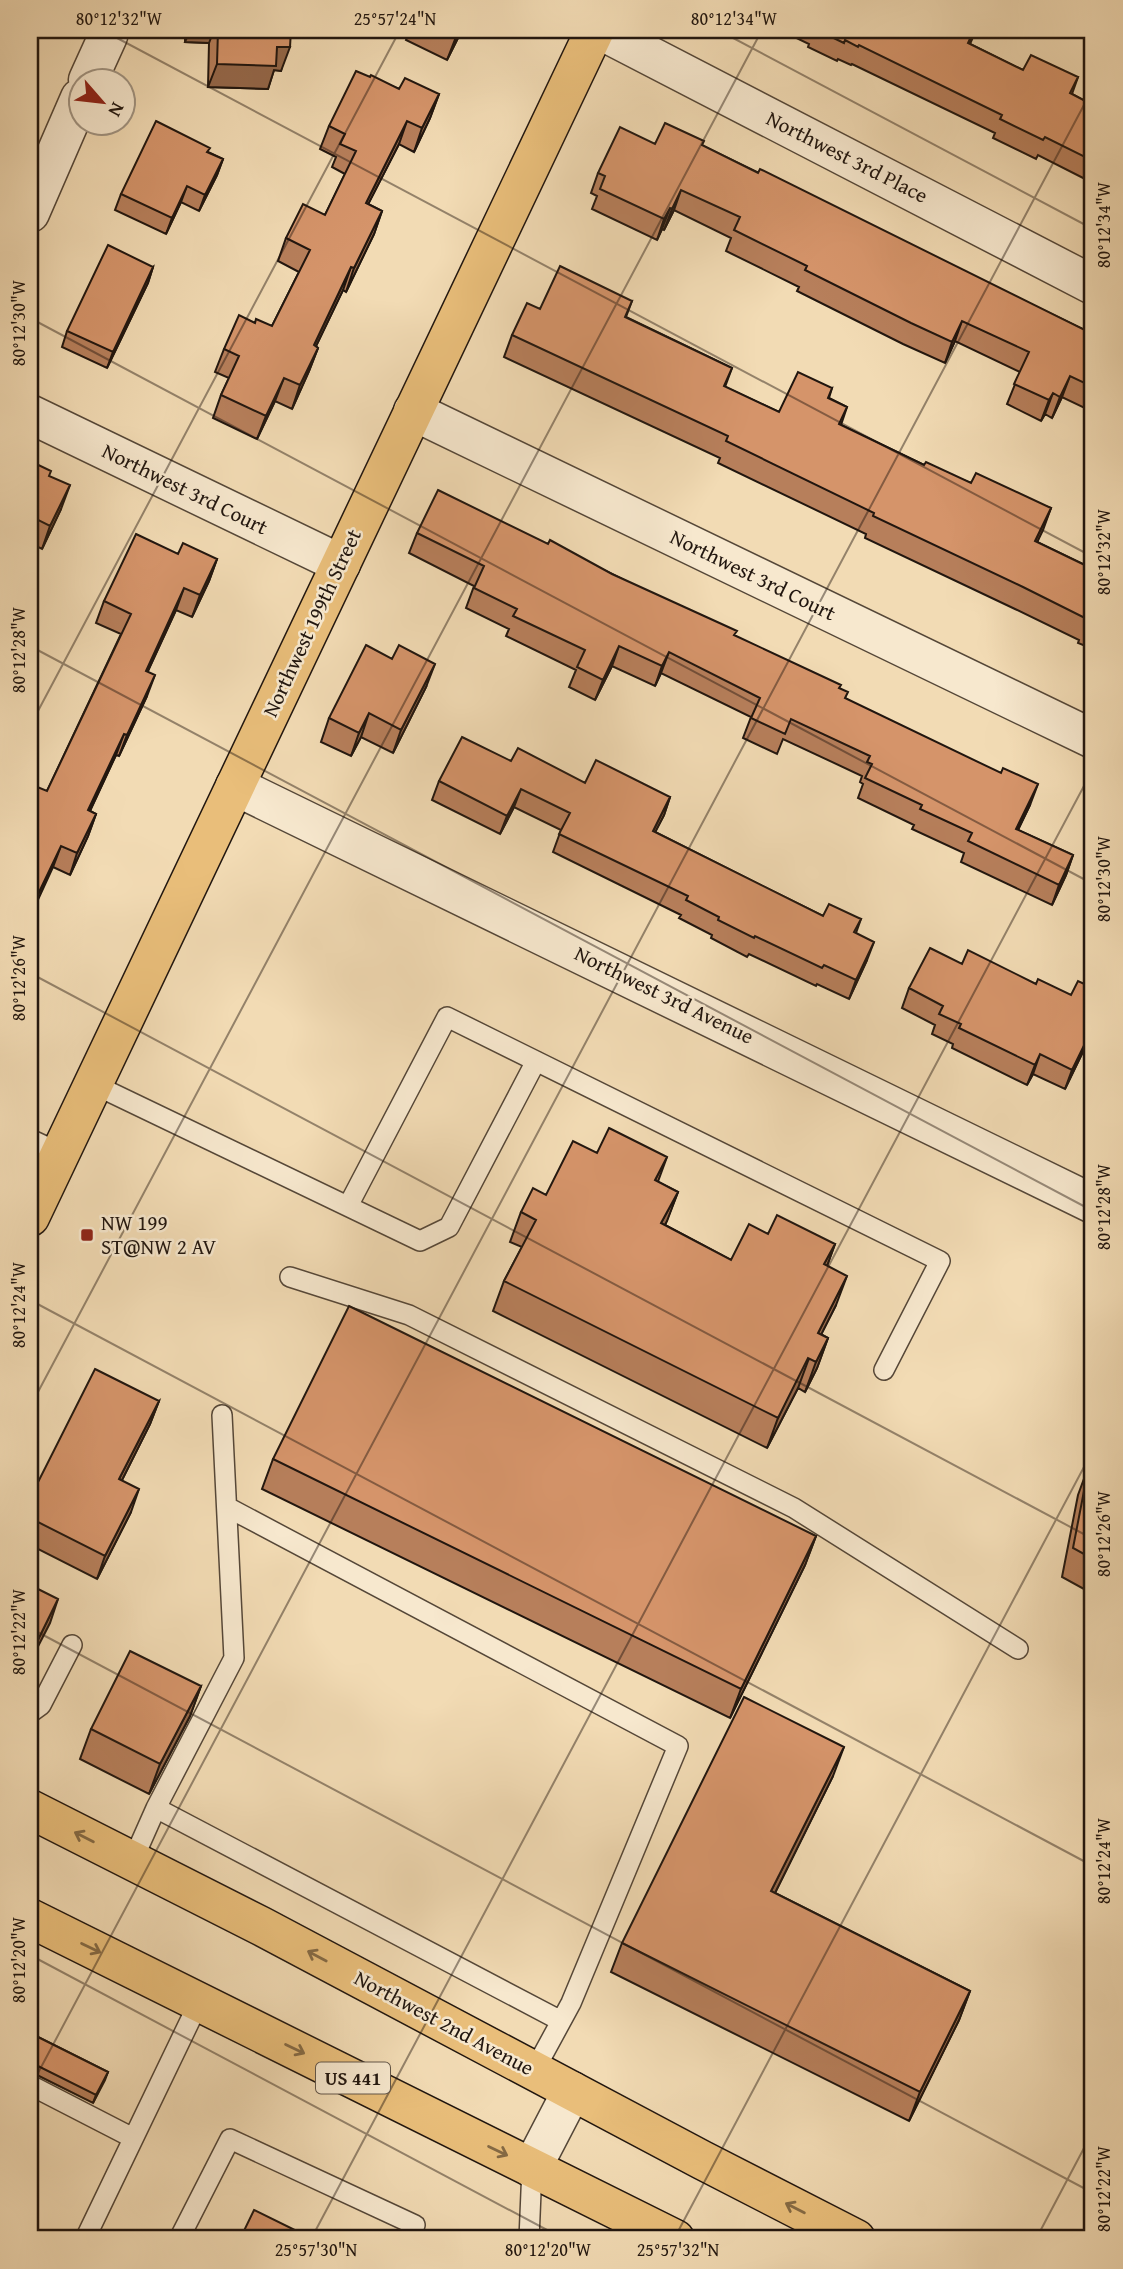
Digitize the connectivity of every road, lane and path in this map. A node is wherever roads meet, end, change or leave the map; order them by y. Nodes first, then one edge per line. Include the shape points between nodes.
1 (595, 30) edge
2 (600, 30) edge
3 (106, 33) edge
4 (93, 66) edge
5 (66, 130) edge
6 (30, 212) edge
7 (1093, 285) edge
8 (413, 411) junction
9 (30, 414) edge
10 (341, 564) junction
11 (1093, 739) edge
12 (235, 786) junction
13 (536, 1061) junction
14 (93, 1084) junction
15 (45, 1146) edge
16 (1093, 1204) edge
17 (348, 1206) junction
18 (30, 1217) edge
19 (290, 1277) dead end
20 (884, 1370) dead end
21 (222, 1415) dead end
22 (226, 1507) junction
23 (72, 1645) dead end
24 (1018, 1649) dead end
25 (30, 1713) edge
26 (156, 1808) junction
27 (30, 1809) edge
28 (132, 1862) junction
29 (30, 1918) edge
30 (199, 2002) junction
31 (561, 2021) junction
32 (534, 2071) junction
33 (30, 2085) edge
34 (572, 2091) junction
35 (134, 2138) junction
36 (532, 2168) junction
37 (666, 2237) edge
38 (85, 2239) edge
39 (178, 2239) edge
40 (408, 2239) edge
41 (529, 2239) edge
42 (856, 2239) edge

1 - 8 main road, Northwest 199th Street
2 - 7 street, Northwest 3rd Place
3 - 4 street
5 - 6 street
8 - 10 main road, Northwest 199th Street
8 - 11 street, Northwest 3rd Court
9 - 10 street, Northwest 3rd Court
10 - 12 main road, Northwest 199th Street
12 - 14 main road, Northwest 199th Street
12 - 16 street, Northwest 3rd Avenue
13 - 17 lane via 449,1227 420,1241
13 - 17 lane via 447,1017
13 - 20 lane via 940,1261
14 - 15 main road, Northwest 199th Street
14 - 17 lane
15 - 18 main road, Northwest 199th Street
19 - 24 lane via 409,1315 794,1508
21 - 22 lane
22 - 26 lane via 234,1658
22 - 31 lane via 678,1746
23 - 25 lane via 41,1705
26 - 28 lane
26 - 31 lane
28 -> 27 main road, Northwest 2nd Avenue
32 -> 28 main road, Northwest 2nd Avenue
29 -> 30 main road, US 441
30 - 35 lane
30 -> 36 main road, US 441
31 - 32 lane
32 - 34 main road, Northwest 2nd Avenue
33 - 35 lane
34 - 36 street
42 -> 34 main road, Northwest 2nd Avenue
35 - 38 lane
36 - 37 main road, US 441
36 - 41 lane
39 - 40 lane via 230,2139 415,2225

